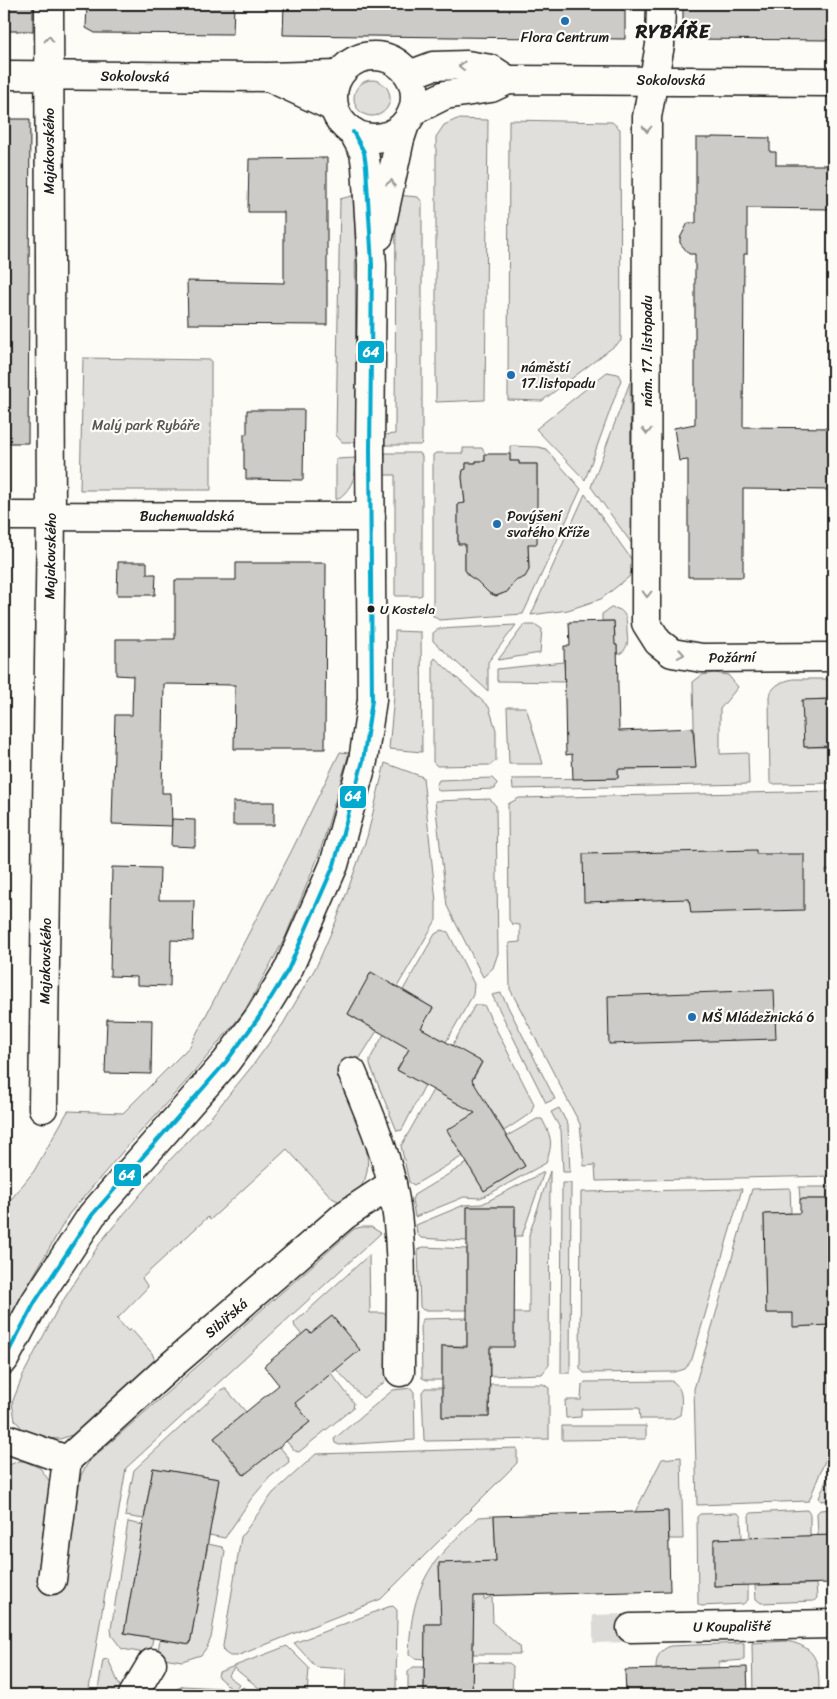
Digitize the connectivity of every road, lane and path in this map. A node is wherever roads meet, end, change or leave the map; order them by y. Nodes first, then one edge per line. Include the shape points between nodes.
1 (49, 4) edge
2 (661, 4) edge
3 (4, 75) edge
4 (48, 75) junction
5 (338, 75) junction
6 (409, 75) junction
7 (267, 77) junction
8 (508, 80) junction
9 (654, 81) junction
10 (833, 82) edge
11 (333, 106) junction
12 (409, 117) junction
13 (353, 132) junction
14 (372, 264) junction
15 (4, 516) edge
16 (51, 516) junction
17 (371, 517) junction
18 (646, 623) joint
19 (833, 657) edge
20 (352, 1072) dead end
21 (43, 1108) dead end
22 (392, 1184) junction
23 (4, 1360) edge
24 (400, 1372) dead end
25 (4, 1438) edge
26 (67, 1460) junction
27 (52, 1580) dead end
28 (833, 1624) edge
29 (631, 1628) tunnel mouth
30 (152, 1663) dead end
31 (133, 1695) edge

4 -> 1 street, Majakovského
2 - 9 street, nám. 17. listopadu via 660,44
3 - 4 street, Sokolovská
4 - 7 street, Sokolovská
4 - 16 street, Majakovského
5 - 6 street via 352,61 366,56 383,56 398,62
5 - 7 street, Sokolovská
5 - 11 street via 333,89
8 -> 6 street, Sokolovská via 491,69 467,65 433,66
6 - 12 street via 415,90
7 - 11 street, Sokolovská
8 - 9 street, Sokolovská
8 - 12 street, Sokolovská via 491,88 445,96
9 - 10 street, Sokolovská
9 -> 18 street, nám. 17. listopadu via 647,117
11 - 13 street via 344,126
12 - 13 street via 396,132 385,137 368,137
14 -> 12 street via 400,139
13 - 14 street via 364,152
14 - 17 street
15 - 16 street, Buchenwaldská
16 - 17 street, Buchenwaldská
16 - 21 street, Majakovského
17 - 23 street via 372,700 363,761 334,865 288,970 259,1018 226,1062 92,1215 35,1302
18 -> 19 street, Požární via 658,642 672,653 702,658
20 - 22 street via 376,1131
22 - 24 street via 400,1244
22 - 26 street, Sibiřská via 345,1215
25 - 26 street
26 - 27 street
28 - 29 street, U Koupaliště
30 - 31 street

